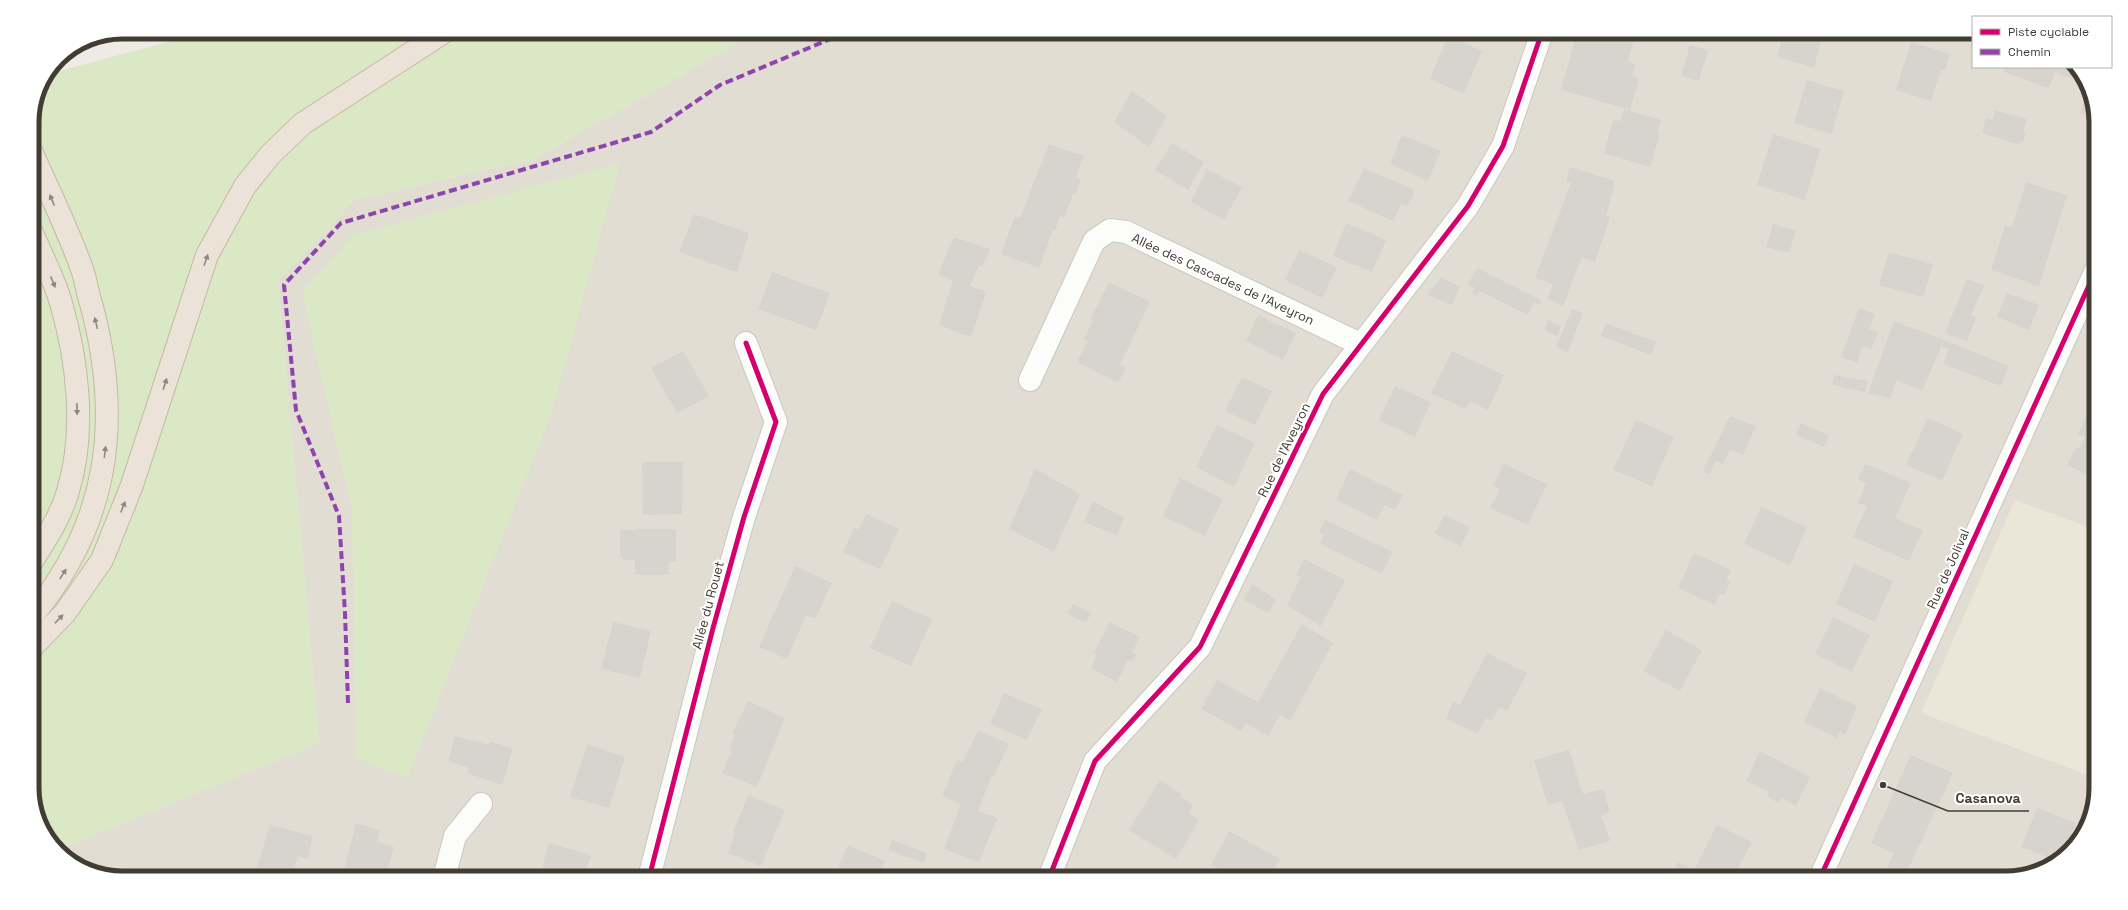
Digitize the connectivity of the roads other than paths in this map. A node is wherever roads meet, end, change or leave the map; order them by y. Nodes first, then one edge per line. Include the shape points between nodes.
1 (433, 39) edge
2 (1540, 39) edge
3 (39, 169) edge
4 (39, 250) edge
5 (2089, 300) edge
6 (746, 343) dead end
7 (1360, 344) junction
8 (1030, 380) dead end
9 (39, 550) edge
10 (39, 608) edge
11 (39, 640) edge
12 (481, 804) dead end
13 (446, 871) edge
14 (651, 871) edge
15 (1052, 871) edge
16 (1823, 871) edge

11 -> 1 highway via 65,613 102,560 132,484 207,255 245,186 270,155 302,124
2 - 7 street, Rue de l'Aveyron via 1503,146 1468,206
10 -> 3 highway via 70,563 85,529 98,493 108,429 101,346 82,270
4 -> 9 highway via 61,302 72,348 78,448 68,492
5 - 16 street, Rue de Jolival
6 - 14 street, Allée du Rouet via 776,422 744,517 713,628
7 - 8 street, Allée des Cascades de l'Aveyron via 1126,232 1110,230 1094,241
7 - 15 street, Rue de l'Aveyron via 1323,394 1200,647 1095,761
12 - 13 street via 455,836

